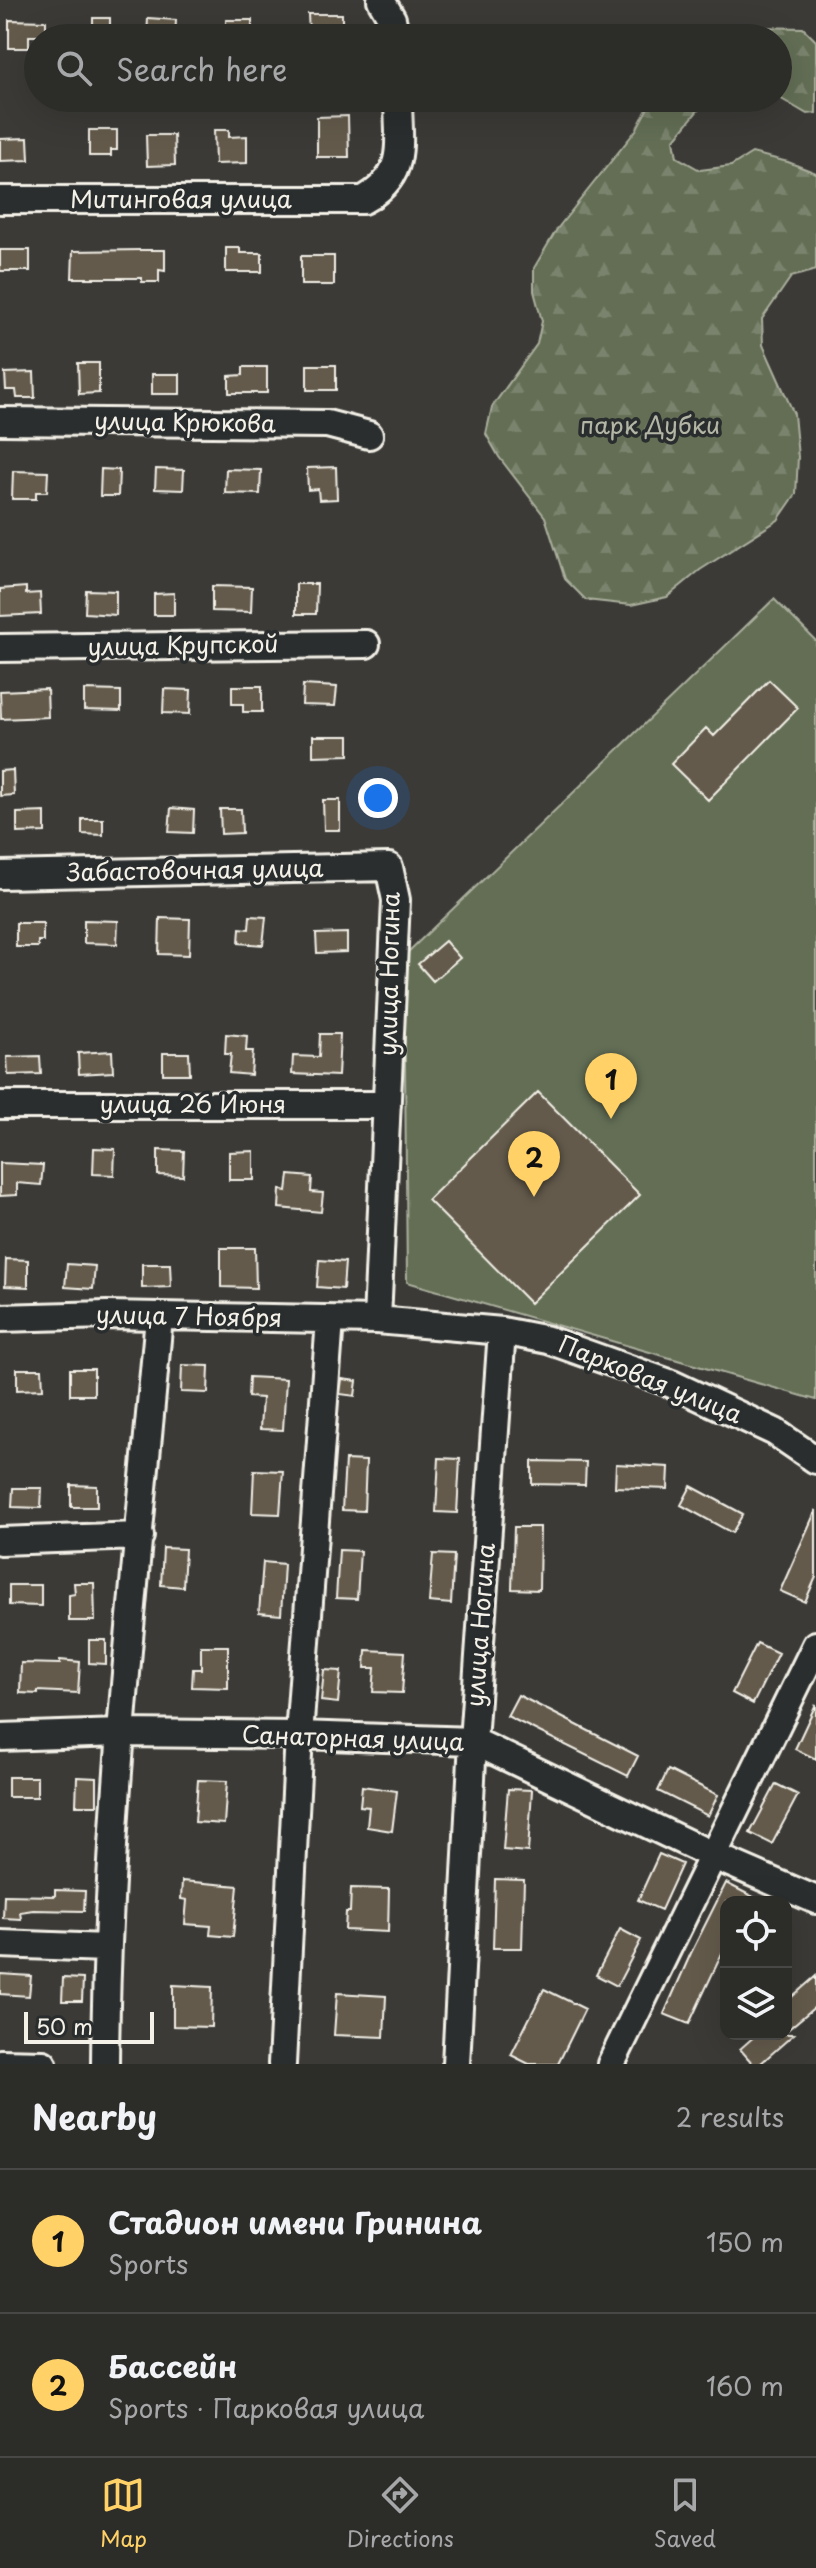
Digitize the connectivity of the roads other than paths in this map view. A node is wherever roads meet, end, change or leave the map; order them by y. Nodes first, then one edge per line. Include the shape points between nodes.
1 (381, 0) edge
2 (393, 24) edge
3 (398, 112) edge
4 (0, 200) edge
5 (0, 421) edge
6 (369, 435) dead end
7 (366, 644) dead end
8 (0, 648) edge
9 (389, 867) joint
10 (0, 875) edge
11 (0, 1105) edge
12 (387, 1105) junction
13 (159, 1317) junction
14 (0, 1318) edge
15 (330, 1320) junction
16 (377, 1320) junction
17 (502, 1331) junction
18 (816, 1460) edge
19 (140, 1536) junction
20 (0, 1541) edge
21 (816, 1645) edge
22 (121, 1733) junction
23 (299, 1735) junction
24 (0, 1737) edge
25 (473, 1741) junction
26 (714, 1856) junction
27 (816, 1900) edge
28 (0, 1944) edge
29 (106, 1948) junction
30 (0, 2063) edge
31 (43, 2064) edge
32 (105, 2064) edge
33 (282, 2064) edge
34 (456, 2064) edge
35 (611, 2064) edge

1 - 2 street
3 - 4 street, Митинговая улица via 393,175 363,200
5 - 6 street, улица Крюкова via 327,424
7 - 8 street, улица Крупской
9 - 10 street, Забастовочная улица
9 - 12 street, улица Ногина via 396,900
11 - 12 street, улица 26 Июня
12 - 16 street, улица Ногина
13 - 14 street, улица 7 Ноября
13 - 15 street, улица 7 Ноября
13 - 19 street
15 - 16 street, улица 7 Ноября
15 - 23 street
16 - 17 street, Парковая улица
17 - 18 street, Парковая улица via 548,1340 672,1384 775,1432
17 - 25 street, улица Ногина
19 - 20 street
19 - 22 street
21 - 26 street
22 - 23 street, Санаторная улица
22 - 24 street, Санаторная улица
22 - 29 street
23 - 25 street, Санаторная улица
23 - 33 street
25 - 26 street, Санаторная улица
25 - 34 street, улица Ногина
26 - 27 street, Санаторная улица
26 - 35 street
28 - 29 street
29 - 32 street
30 - 31 street

